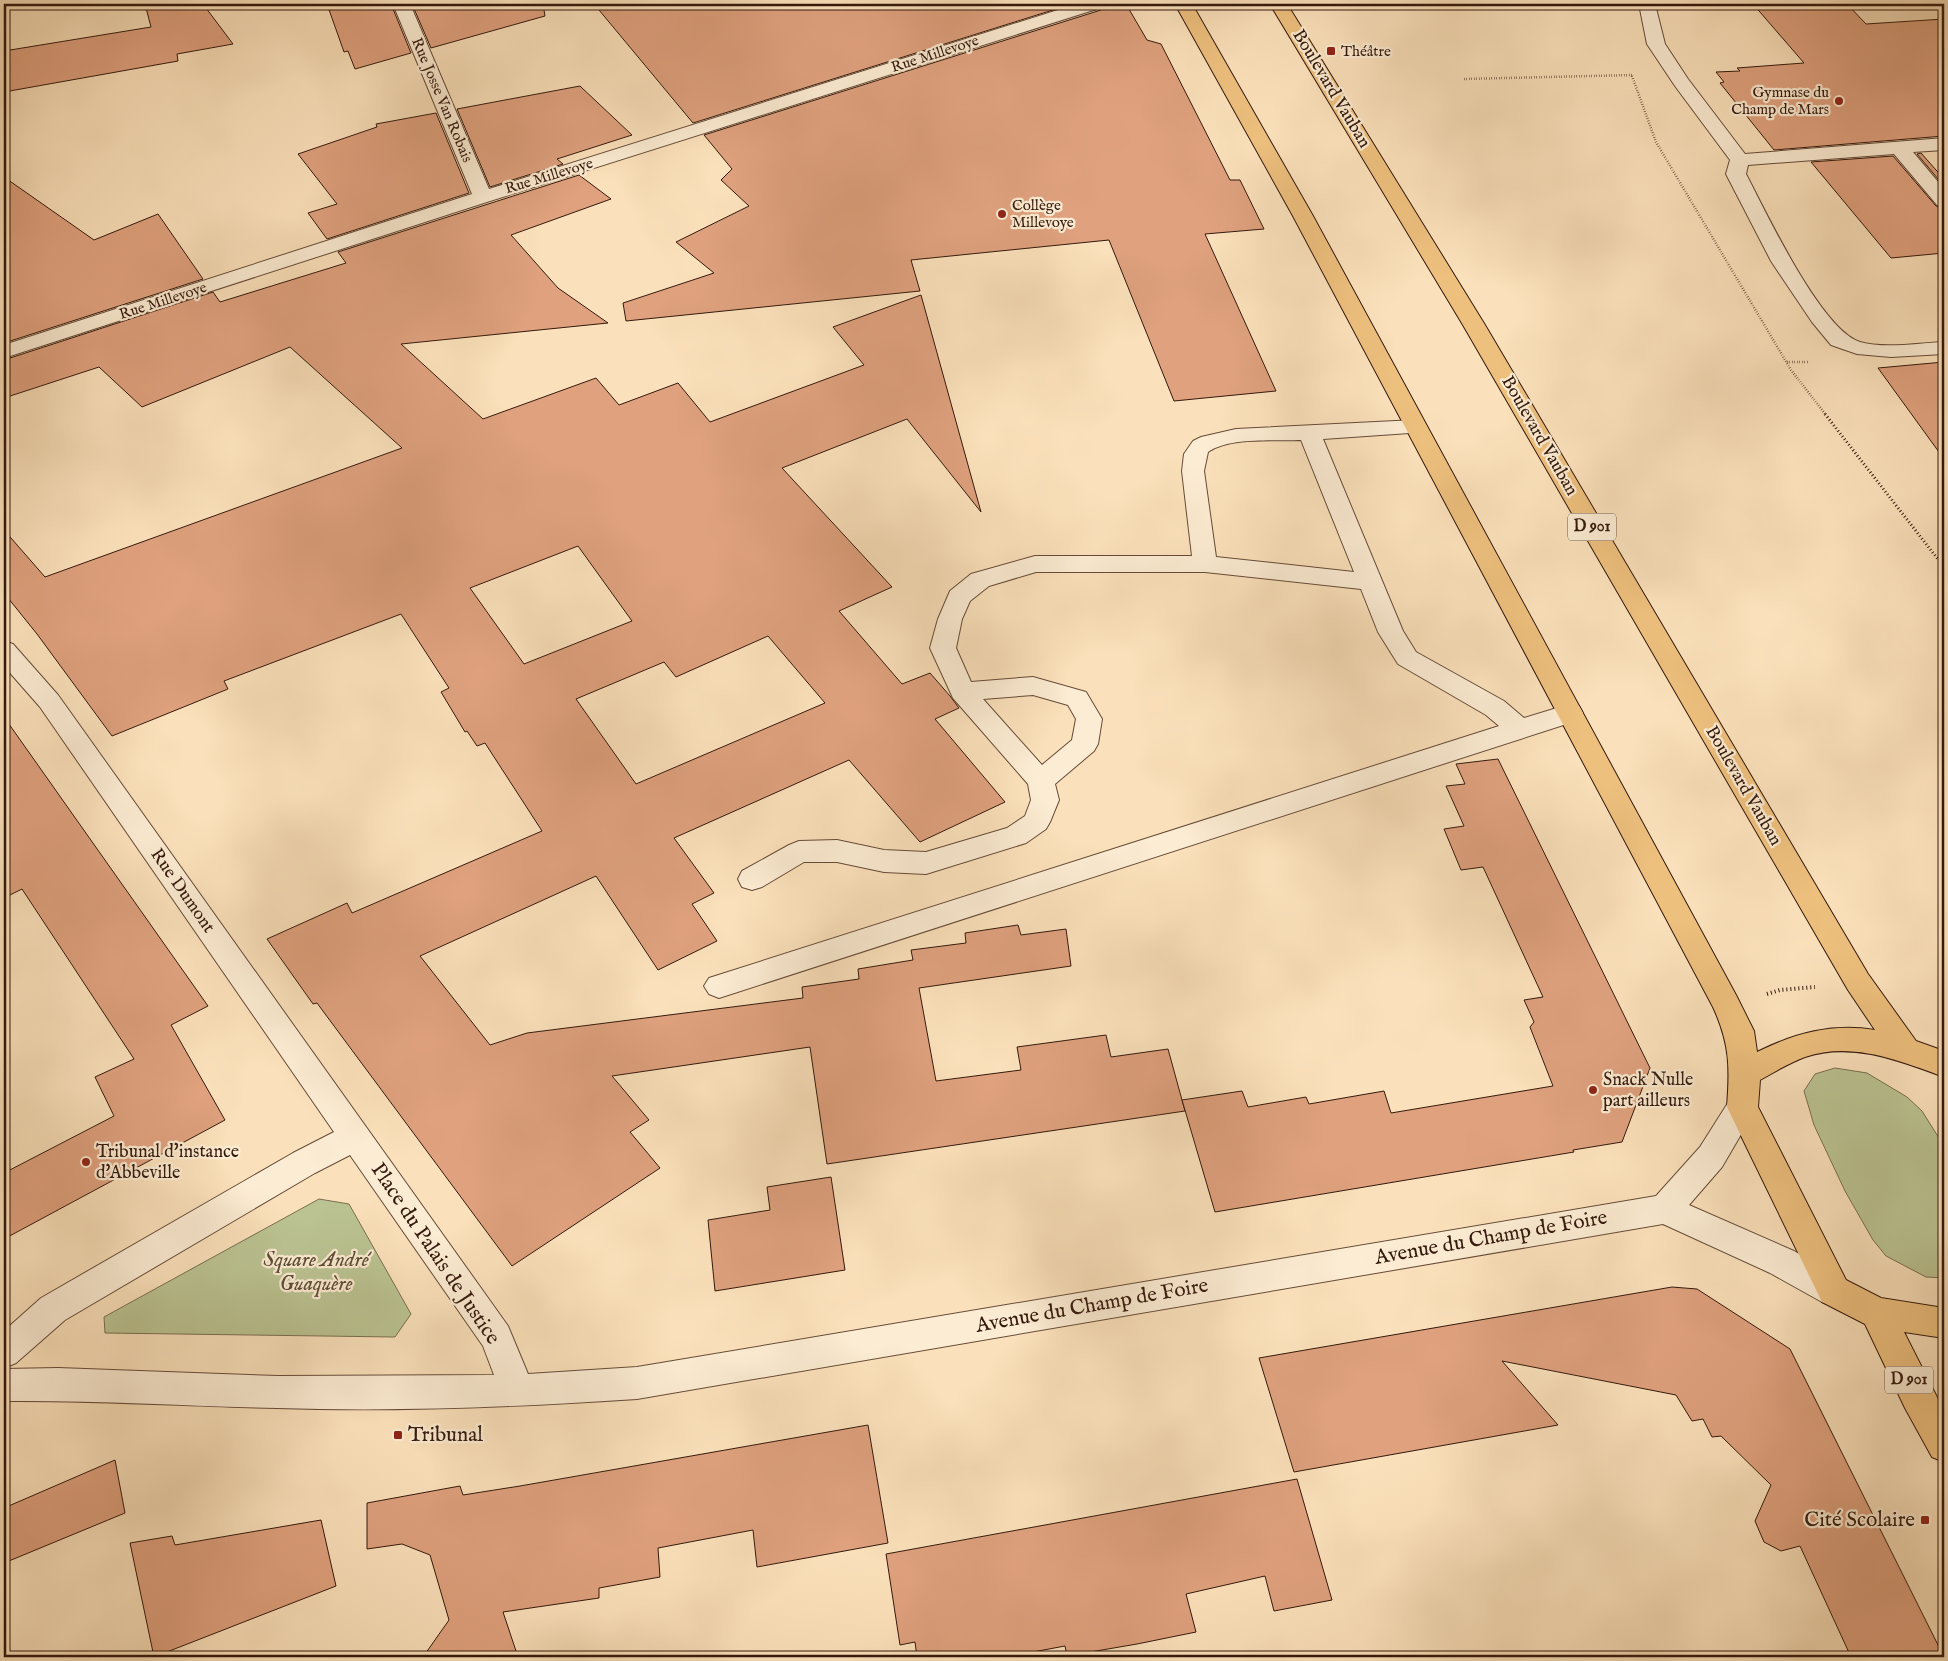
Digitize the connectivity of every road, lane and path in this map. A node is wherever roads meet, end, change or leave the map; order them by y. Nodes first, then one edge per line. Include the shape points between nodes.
1 (4, 4) edge
2 (9, 4) edge
3 (401, 4) edge
4 (1094, 4) edge
5 (1183, 4) edge
6 (1278, 4) edge
7 (1647, 4) edge
8 (1629, 66) dead end
9 (1674, 71) junction
10 (1632, 75) junction
11 (1464, 79) dead end
12 (1944, 144) edge
13 (1899, 147) junction
14 (1740, 160) junction
15 (484, 197) junction
16 (1944, 202) edge
17 (1944, 348) edge
18 (4, 352) edge
19 (1416, 427) junction
20 (1309, 433) junction
21 (1205, 564) junction
22 (1944, 567) edge
23 (1370, 582) junction
24 (4, 650) edge
25 (962, 692) junction
26 (1570, 713) junction
27 (1520, 729) junction
28 (1041, 780) junction
29 (752, 878) dead end
30 (1858, 982) junction
31 (719, 986) dead end
32 (1726, 1004) junction
33 (1905, 1050) junction
34 (1944, 1064) edge
35 (1745, 1073) junction
36 (1742, 1107) junction
37 (355, 1137) junction
38 (1665, 1209) junction
39 (1834, 1291) junction
40 (1877, 1313) junction
41 (1944, 1323) edge
42 (4, 1352) edge
43 (4, 1385) edge
44 (518, 1391) junction
45 (1944, 1445) edge

1 - 2 street
3 - 15 street, Rue Josse Van Robais
4 - 15 street, Rue Millevoye
5 - 19 main road via 1303,216
6 - 30 main road, Boulevard Vauban / D 901 via 1474,325
7 - 9 street via 1656,44
8 - 10 path
9 - 10 path
9 - 14 street
10 - 11 path
10 - 22 path via 1656,142 1791,370
12 - 13 street
13 - 14 street
13 - 16 street
14 - 17 street via 1736,174 1781,261 1819,318 1839,340 1856,348 1891,351
15 - 18 street, Rue Millevoye
19 - 20 street
19 - 26 main road
20 - 21 street via 1223,438 1201,446 1194,458 1193,471
20 - 23 street
21 - 23 street
21 - 25 street via 1035,564 980,580 959,597 943,648
23 - 27 street via 1390,632 1408,658 1495,708
24 - 37 street, Rue Dumont via 49,701
25 - 28 street
25 - 28 street via 1033,686 1077,698 1089,719 1085,744
26 - 27 street
26 - 32 main road
27 - 31 street
28 - 29 street via 1045,800 1036,822 1016,836 926,863 884,861 837,851 799,852
30 - 32 path via 1780,990
30 - 33 main road, Boulevard Vauban / D 901
32 - 35 main road via 1739,1031
33 - 34 main road
33 - 35 main road via 1862,1040 1835,1039 1781,1053
35 - 36 main road
36 - 38 street via 1711,1157
36 - 39 main road
37 - 42 street via 304,1163 52,1309
37 - 44 street, Place du Palais de Justice via 496,1337
38 - 39 street via 1782,1262
38 - 44 street, Avenue du Champ de Foire via 637,1383
39 - 40 main road
40 - 41 main road
40 - 45 main road, D 901
43 - 44 street via 287,1392

